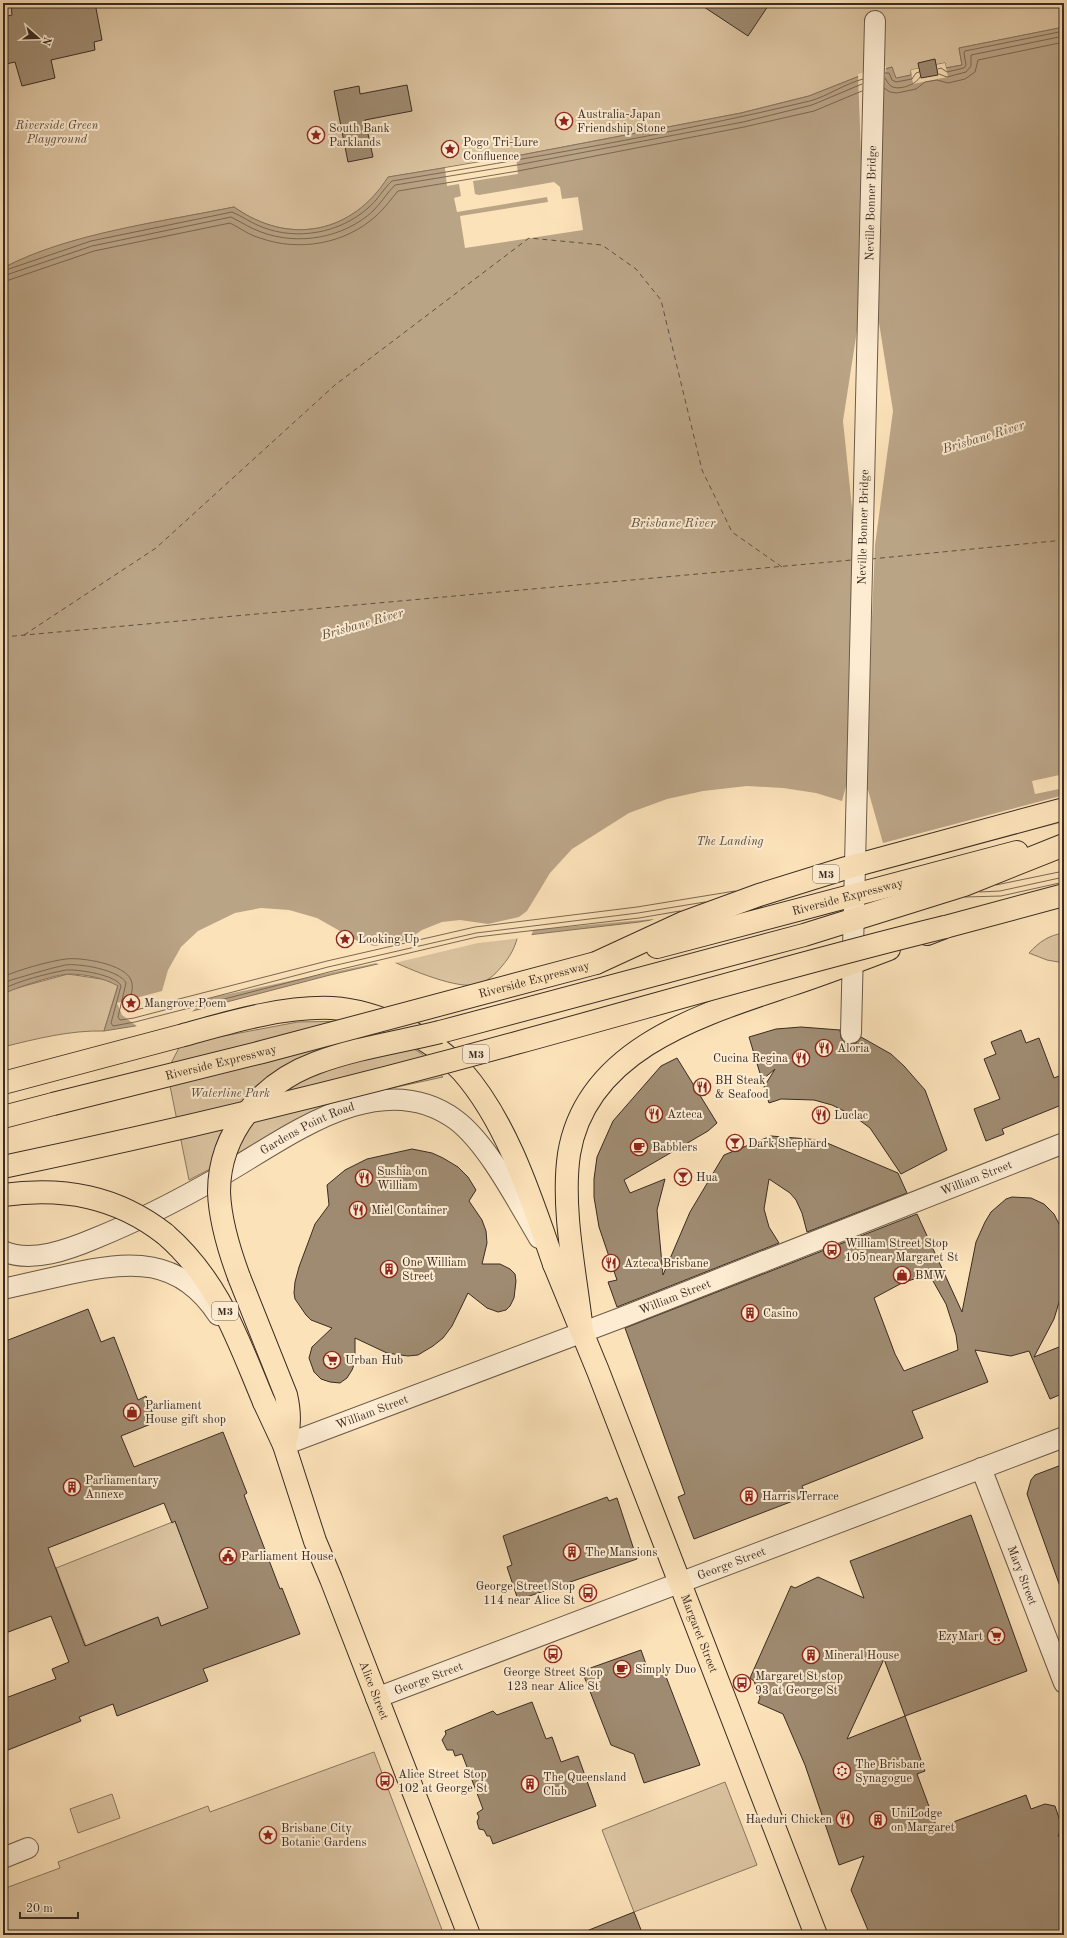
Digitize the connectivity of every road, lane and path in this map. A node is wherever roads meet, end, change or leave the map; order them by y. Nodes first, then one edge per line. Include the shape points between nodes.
1 (875, 21) dead end
2 (1064, 809) edge
3 (1064, 840) edge
4 (1064, 845) edge
5 (1064, 895) edge
6 (945, 927) junction
7 (596, 963) junction
8 (851, 1033) dead end
9 (3, 1083) edge
10 (3, 1117) edge
11 (1064, 1143) edge
12 (3, 1167) edge
13 (3, 1195) edge
14 (3, 1251) edge
15 (554, 1264) junction
16 (3, 1289) edge
17 (582, 1331) junction
18 (264, 1402) junction
19 (1064, 1437) edge
20 (284, 1445) junction
21 (981, 1468) junction
22 (680, 1583) junction
23 (1064, 1683) edge
24 (376, 1698) junction
25 (28, 1848) dead end
26 (3, 1858) edge
27 (469, 1935) edge
28 (816, 1935) edge

1 - 8 street, Neville Bonner Bridge
2 - 7 main road, M3 via 846,868 759,895 685,922
3 - 7 main road, Riverside Expressway / M3
4 - 20 main road, M3, bridge via 964,885 804,935 483,1021 345,1054 305,1068 256,1101 239,1122 226,1149 220,1180 220,1203 226,1236 239,1277 286,1395 290,1415
5 - 6 main road, M3
6 - 12 main road, M3, bridge via 844,952 516,1044 313,1097
6 - 17 main road, M3, bridge via 674,1029 641,1047 618,1066 593,1095 579,1122 569,1154 568,1212
7 - 10 main road, Riverside Expressway / M3, bridge via 262,1052
9 - 15 main road, M3 via 261,1016 295,1010 331,1008 372,1016 403,1029 434,1047 455,1064 472,1084 491,1112 510,1149
11 - 17 street, William Street
13 - 18 main road, M3, bridge via 55,1192 83,1195 126,1209 166,1234 185,1252 215,1292
14 - 15 street, Gardens Point Road via 22,1256 37,1255 87,1242 179,1199 327,1115 370,1102 394,1100 435,1109 452,1117 468,1131 491,1160
15 - 17 main road, M3
16 - 18 street via 120,1265 149,1266 176,1275 198,1290 212,1306 234,1342
17 - 20 street, William Street
17 - 22 main road, Margaret Street
18 - 20 main road, M3
19 - 21 street, George Street
20 - 24 main road, Alice Street via 314,1542 331,1579
21 - 22 street, George Street
21 - 23 street, Mary Street
22 - 24 street, George Street
22 - 28 main road, Margaret Street
24 - 27 main road, Alice Street
25 - 26 street

